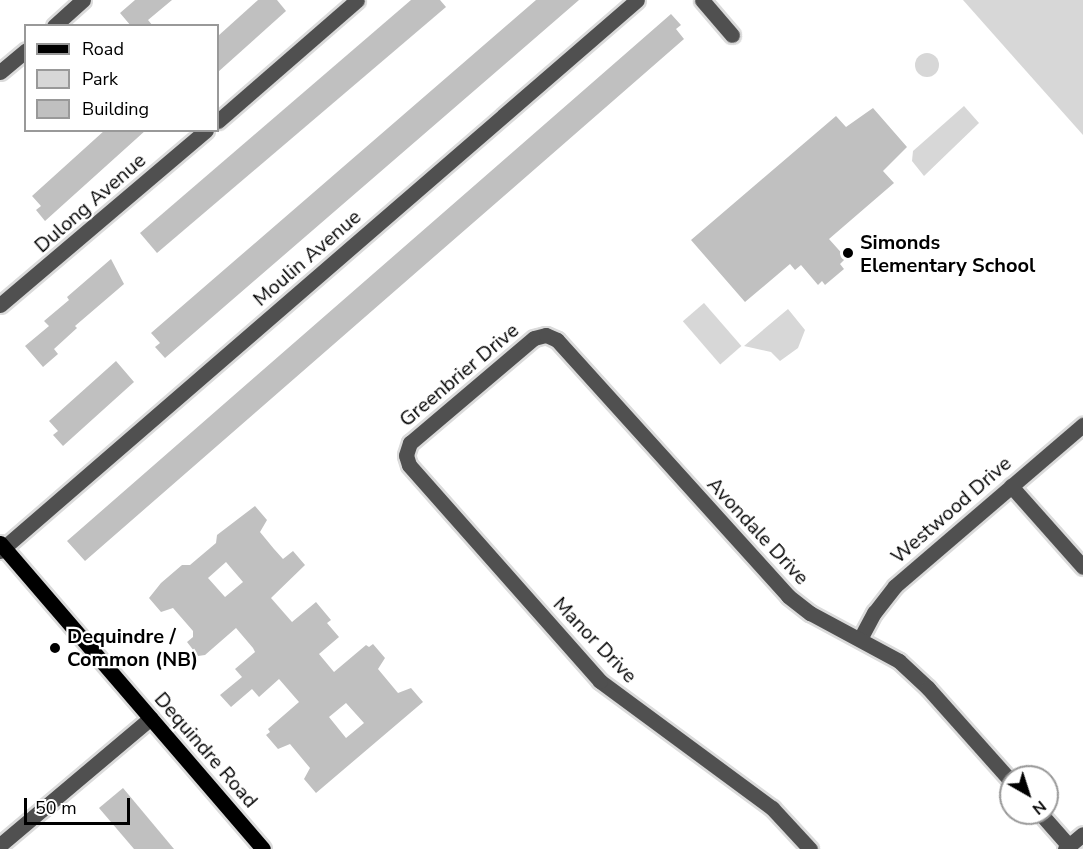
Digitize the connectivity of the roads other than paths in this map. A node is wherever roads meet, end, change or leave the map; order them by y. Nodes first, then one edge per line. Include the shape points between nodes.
1 (83, 0) edge
2 (357, 0) edge
3 (637, 0) edge
4 (702, 0) edge
5 (56, 24) edge
6 (732, 35) dead end
7 (24, 52) edge
8 (0, 72) edge
9 (219, 120) edge
10 (204, 132) edge
11 (0, 305) edge
12 (546, 334) joint
13 (1083, 425) edge
14 (406, 455) joint
15 (1011, 486) junction
16 (1, 547) edge
17 (1083, 567) edge
18 (860, 639) junction
19 (151, 718) junction
20 (999, 768) edge
21 (1050, 825) edge
22 (1083, 834) edge
23 (0, 844) edge
24 (1067, 847) edge
25 (263, 849) edge
26 (810, 849) edge

1 - 5 street
2 - 9 street
3 - 16 street, Moulin Avenue
4 - 6 street
7 - 8 street
10 - 11 street, Dulong Avenue
12 - 14 street, Greenbrier Drive via 526,343 410,443
12 - 18 street, Avondale Drive via 563,346 777,586 810,613
13 - 15 street, Westwood Drive
14 - 26 street, Manor Drive via 414,474 600,681 772,808
15 - 17 street
15 - 18 street, Westwood Drive via 896,586 874,613
16 - 19 main road, Dequindre Road
18 - 20 street, Avondale Drive via 914,674
19 - 23 street
19 - 25 main road, Dequindre Road
21 - 24 street
22 - 24 street

